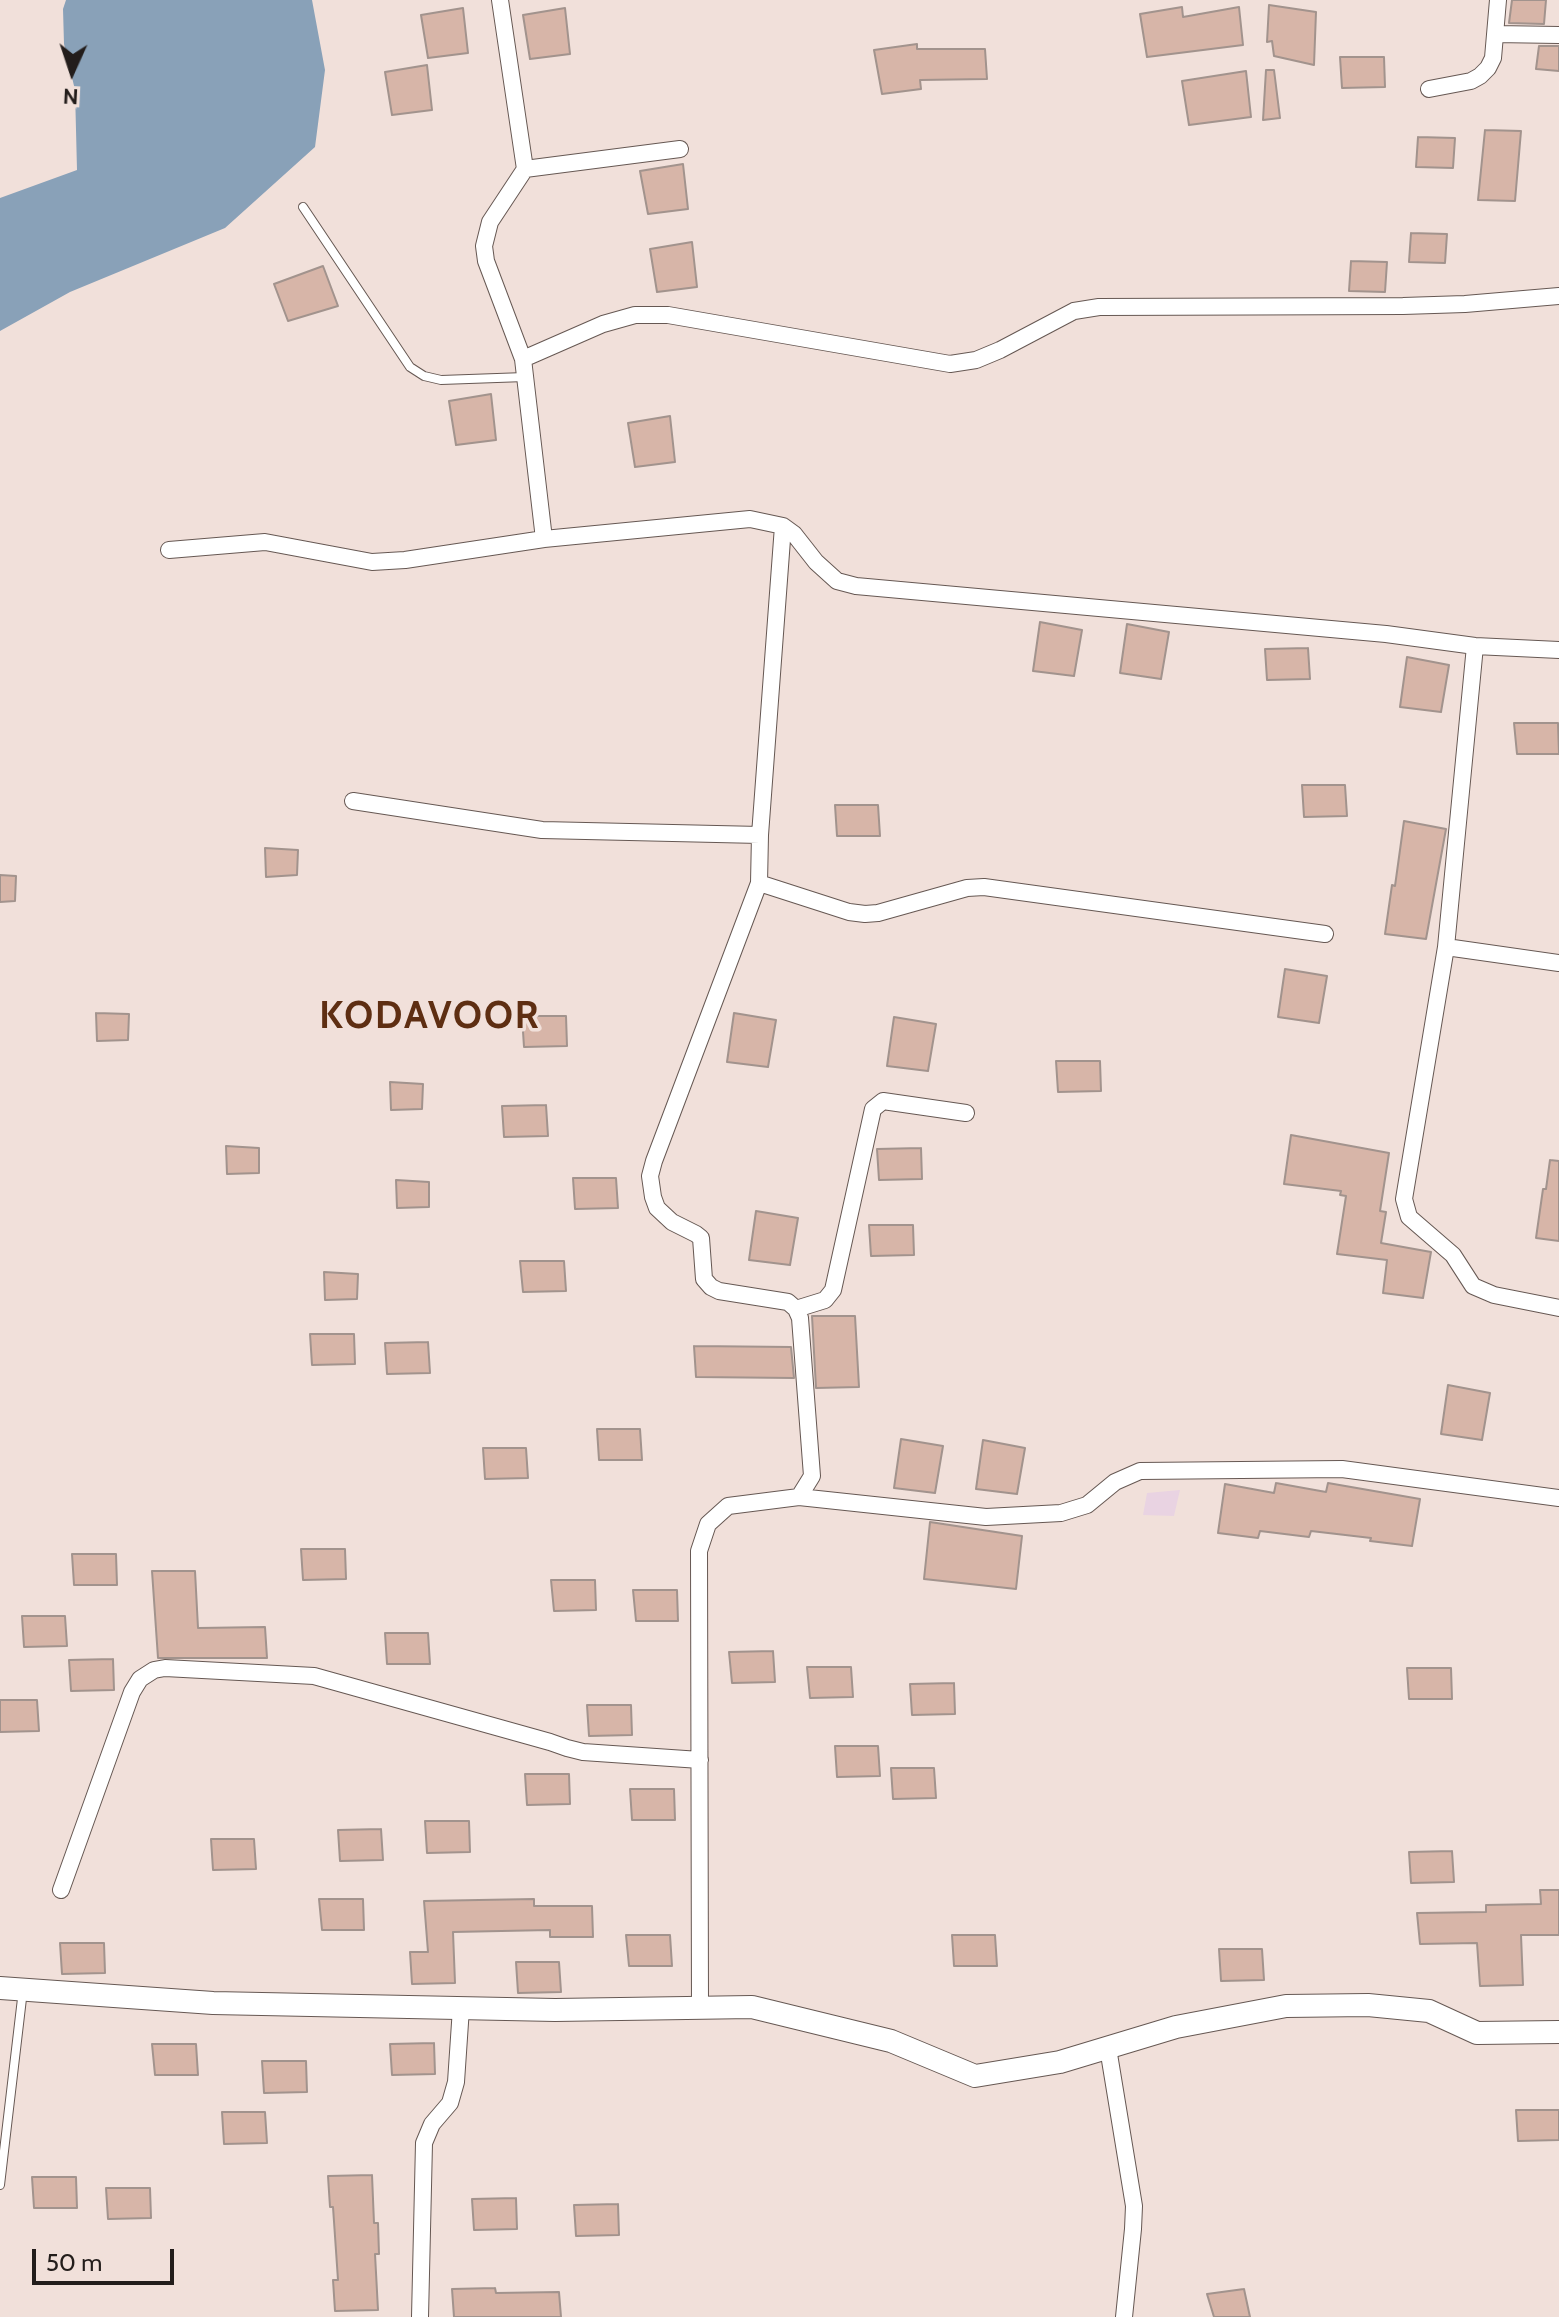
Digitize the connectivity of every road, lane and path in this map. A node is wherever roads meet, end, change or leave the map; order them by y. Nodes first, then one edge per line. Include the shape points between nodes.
1 (500, 0) edge
2 (1498, 0) edge
3 (1495, 34) junction
4 (1559, 35) edge
5 (1429, 89) dead end
6 (680, 149) dead end
7 (525, 169) junction
8 (303, 207) dead end
9 (1559, 296) edge
10 (523, 359) junction
11 (525, 377) junction
12 (783, 526) junction
13 (544, 539) junction
14 (169, 550) dead end
15 (1475, 646) junction
16 (1559, 650) edge
17 (353, 801) dead end
18 (760, 835) junction
19 (759, 883) junction
20 (1325, 934) dead end
21 (1446, 947) junction
22 (1559, 963) edge
23 (966, 1113) dead end
24 (1559, 1308) edge
25 (796, 1309) junction
26 (799, 1497) junction
27 (1559, 1498) edge
28 (700, 1760) junction
29 (61, 1890) dead end
30 (0, 1988) edge
31 (23, 1989) junction
32 (461, 2008) junction
33 (700, 2008) junction
34 (1559, 2032) edge
35 (1108, 2048) junction
36 (0, 2185) edge
37 (420, 2317) edge
38 (1124, 2317) edge

1 - 7 street
2 - 3 street
3 - 4 street
3 - 5 street via 1493,58 1480,76
6 - 7 street
7 - 10 street via 490,222 484,246
8 - 11 lane via 410,367 441,380
9 - 10 street via 1403,306 1099,307 1074,311 976,360 950,364 668,315 635,315
10 - 11 street
11 - 13 street
12 - 13 street via 750,519
12 - 15 street via 837,581 856,586
12 - 18 street
13 - 14 street via 372,562 265,542
15 - 16 street
15 - 21 street
17 - 18 street via 542,830
18 - 19 street
19 - 20 street via 865,914 984,887
19 - 25 street via 650,1176 657,1208 701,1238 704,1279 711,1287 788,1302
21 - 22 street
21 - 24 street via 1404,1199 1409,1217 1453,1255 1473,1286
23 - 25 street via 883,1101 873,1109 833,1290 825,1300
25 - 26 street via 812,1476
26 - 27 street via 986,1517 1061,1513 1087,1505 1115,1482 1140,1471 1342,1469
26 - 28 street via 728,1506 708,1524 699,1551
28 - 29 street via 575,1750 314,1676 154,1670 132,1692
28 - 33 street
30 - 31 street
31 - 32 street via 213,2003
31 - 36 lane
32 - 33 street
32 - 37 street via 456,2082 450,2103 424,2143
33 - 35 street via 752,2007 891,2041 975,2076
34 - 35 street via 1477,2033 1429,2011 1286,2006 1176,2027
35 - 38 street via 1134,2206

